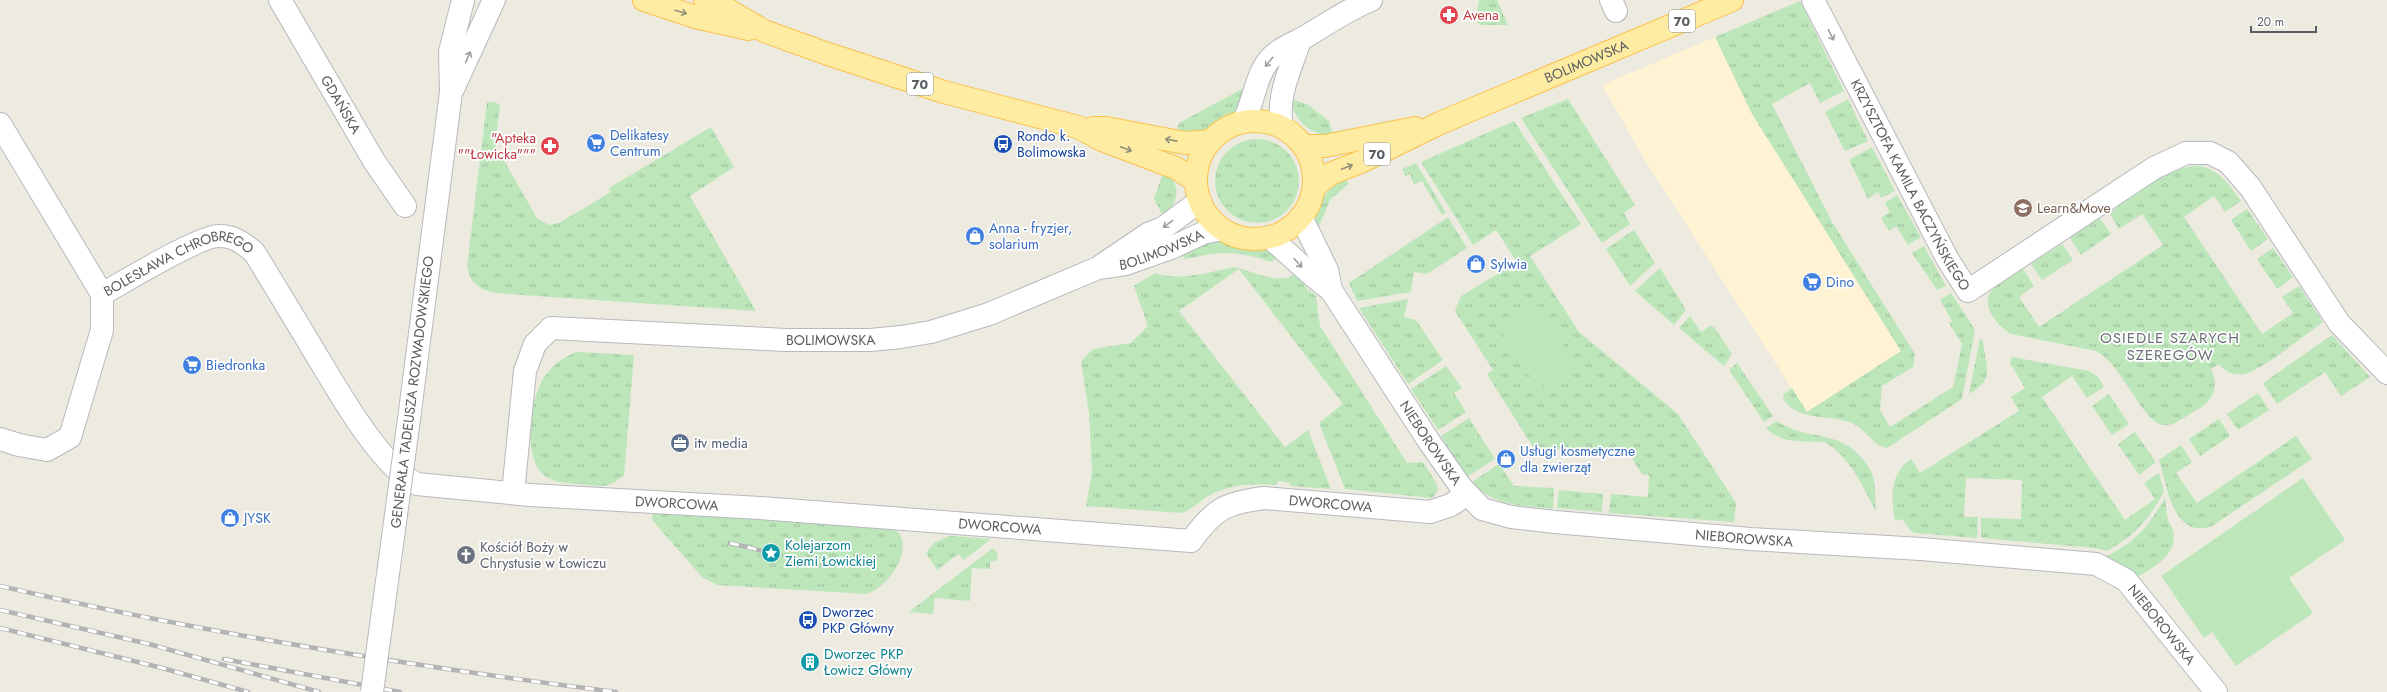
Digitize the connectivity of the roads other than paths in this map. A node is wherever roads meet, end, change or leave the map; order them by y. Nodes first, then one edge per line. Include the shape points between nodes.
1 (280, 0) edge
2 (463, 0) edge
3 (494, 0) edge
4 (644, 0) edge
5 (705, 0) edge
6 (1371, 0) edge
7 (1732, 0) edge
8 (1813, 0) edge
9 (764, 31) junction
10 (1300, 40) junction
11 (451, 92) junction
12 (1243, 122) junction
13 (1440, 123) junction
14 (0, 124) edge
15 (1078, 127) junction
16 (1282, 127) junction
17 (1210, 141) junction
18 (1304, 146) junction
19 (1314, 186) junction
20 (1198, 191) junction
21 (404, 206) dead end
22 (1301, 217) junction
23 (1222, 229) junction
24 (1269, 237) junction
25 (1098, 268) junction
26 (1331, 290) junction
27 (102, 294) junction
28 (2387, 373) edge
29 (0, 439) edge
30 (404, 478) joint
31 (513, 493) junction
32 (1466, 494) junction
33 (372, 692) edge
34 (2216, 692) edge

1 - 21 street, GDAŃSKA via 374,161
2 - 11 street, GENERAŁA TADEUSZA ROZWADOWSKIEGO via 450,52
11 -> 3 street, GENERAŁA TADEUSZA ROZWADOWSKIEGO
4 -> 9 main road, 70 via 731,26
5 - 9 main road, 70
6 - 10 street via 1346,11
7 - 13 main road, BOLIMOWSKA / 70
8 -> 28 street, KRZYSZTOFA KAMILA BACZYŃSKIEGO via 1948,260 1968,291 2154,168 2186,153 2210,153 2228,162 2250,187 2339,323
9 - 15 main road, 70 via 944,92
10 -> 12 street via 1285,47 1269,60 1260,74 1250,109
10 - 16 street via 1283,84 1279,113
11 - 33 street, GENERAŁA TADEUSZA ROZWADOWSKIEGO, bridge
12 - 16 main road, 70 via 1256,121
12 - 17 main road, 70 via 1225,129
13 - 18 main road, BOLIMOWSKA / 70 via 1325,146
19 -> 13 main road, BOLIMOWSKA / 70 via 1332,173 1363,161
14 - 27 street, BOLESŁAWA CHROBREGO
17 -> 15 main road, 70 via 1184,143 1106,128
15 -> 20 main road, 70 via 1102,140 1176,168
16 - 18 main road, 70
17 - 20 main road, 70 via 1197,167
18 - 19 main road, 70 via 1310,159
19 - 22 main road, 70 via 1307,208
20 - 23 main road, 70 via 1205,212
20 -> 25 street, BOLIMOWSKA via 1163,228 1120,251
22 - 24 main road, 70 via 1287,230
22 - 26 street, NIEBOROWSKA via 1327,270
23 - 24 main road, 70 via 1237,236 1253,239
23 - 25 street, BOLIMOWSKA via 1203,233 1126,264
24 -> 26 street, NIEBOROWSKA via 1291,255 1310,276
25 - 31 street, BOLIMOWSKA via 989,314 931,332 901,338 786,340 552,328 535,344 525,371
26 - 32 street, NIEBOROWSKA
27 - 29 street via 102,330 70,437 47,450
27 - 30 street, BOLESŁAWA CHROBREGO via 194,244 217,235 238,239 254,252 355,418
30 - 31 street, DWORCOWA via 430,487
31 - 32 street, DWORCOWA via 760,508 1191,541 1207,519 1220,509 1238,501 1264,498 1430,512 1451,505
32 - 34 street, NIEBOROWSKA via 1482,509 1511,517 1750,539 1921,549 2096,564 2126,580

